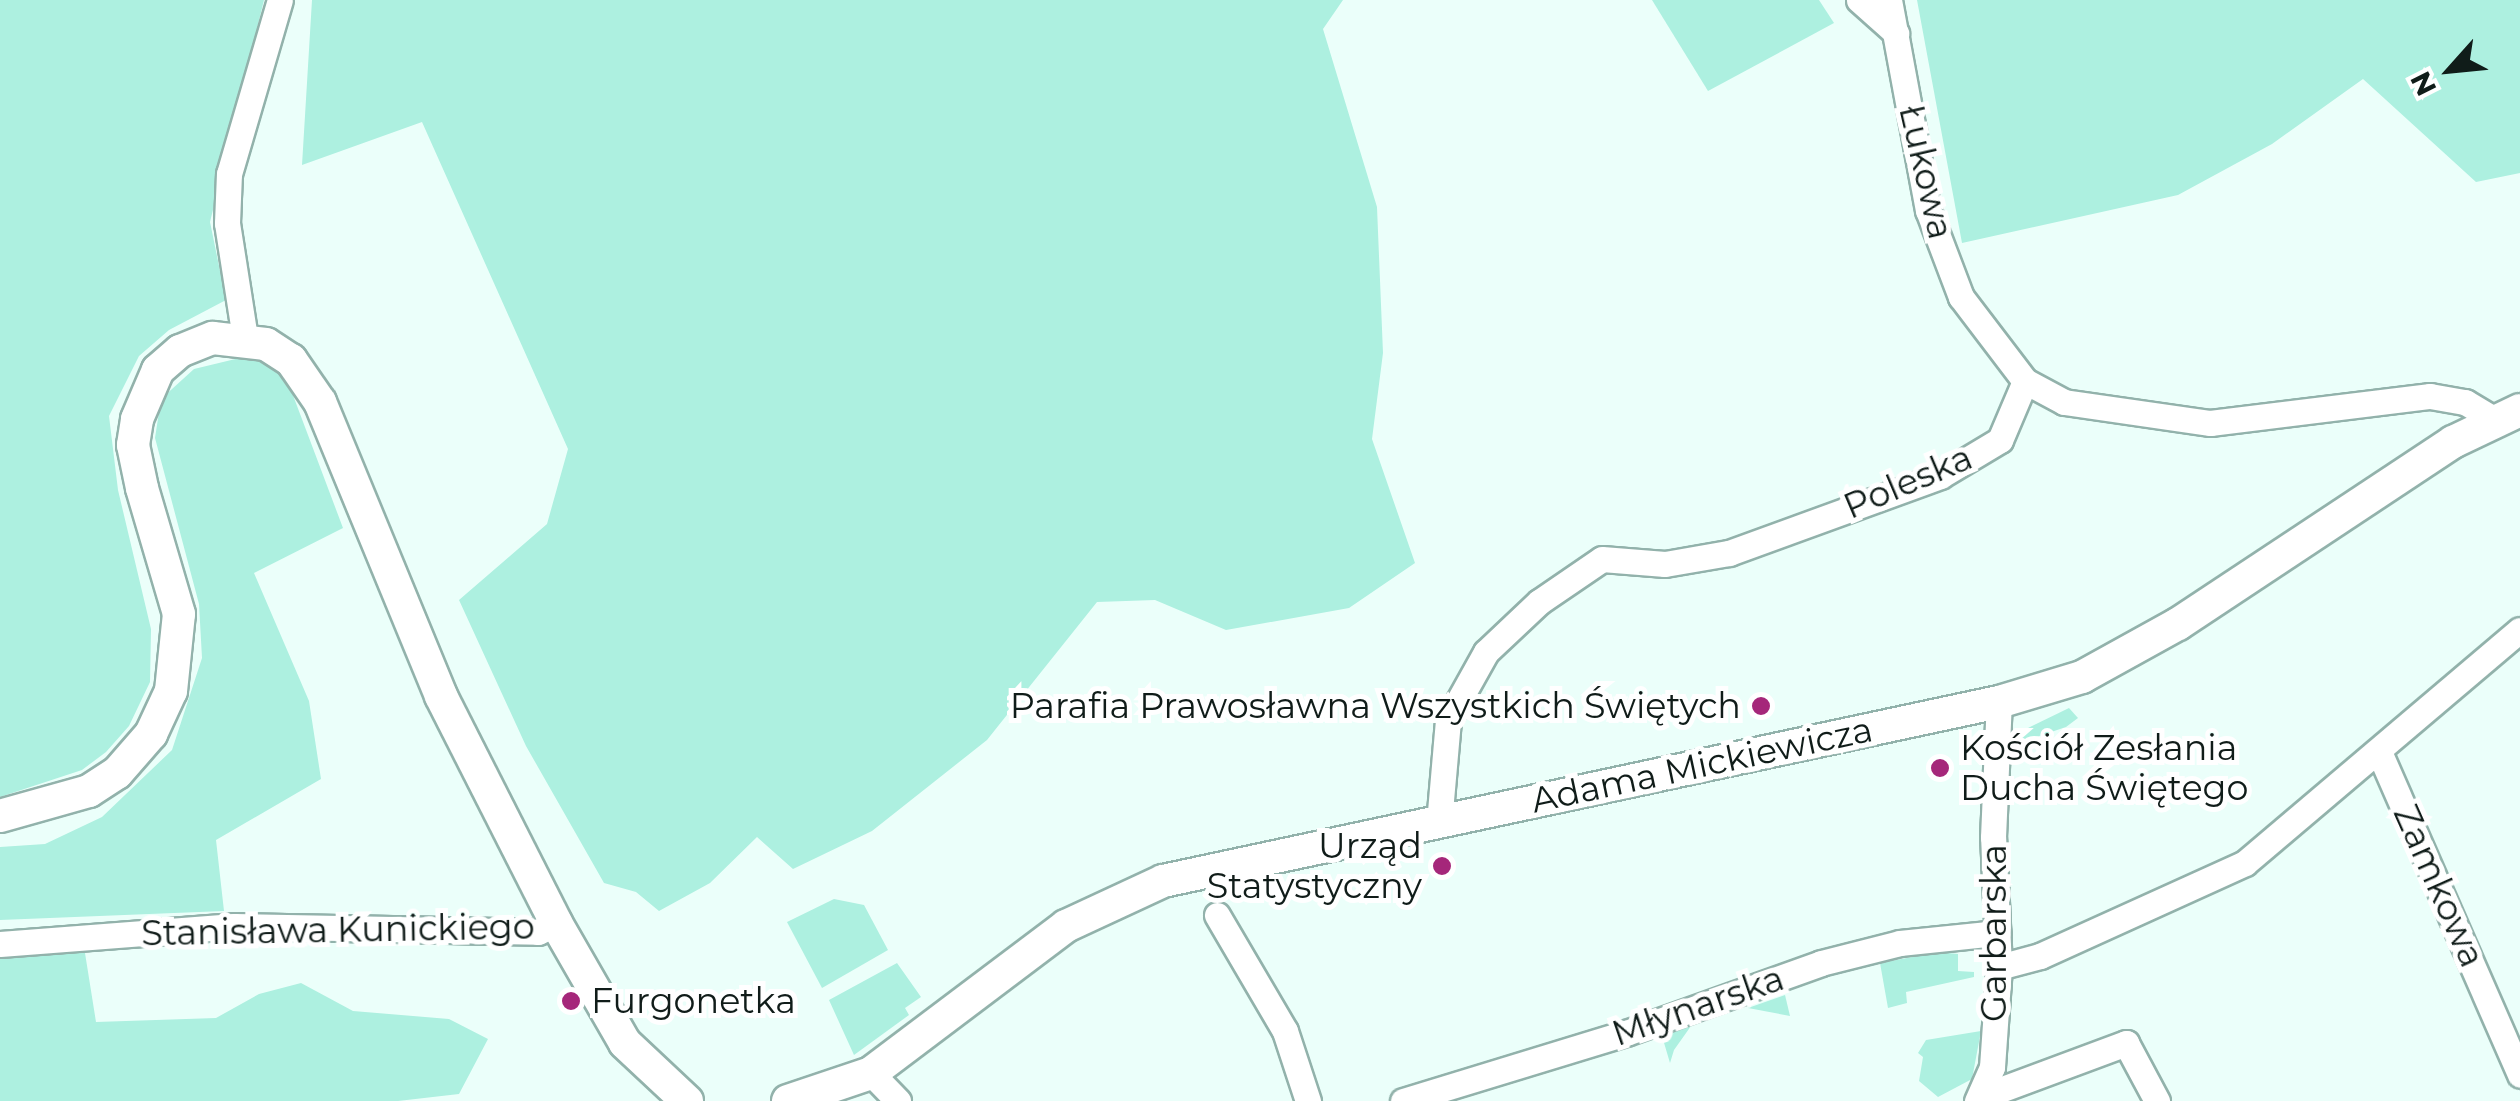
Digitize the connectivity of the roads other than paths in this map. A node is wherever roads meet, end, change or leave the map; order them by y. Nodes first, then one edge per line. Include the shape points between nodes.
1 (280, 0) edge
2 (1858, 0) edge
3 (1890, 0) edge
4 (1896, 33) junction
5 (245, 338) junction
6 (2025, 382) junction
7 (2509, 415) edge
8 (2520, 630) edge
9 (1999, 702) junction
10 (2380, 754) junction
11 (0, 816) edge
12 (1439, 823) junction
13 (1217, 915) dead end
14 (556, 923) junction
15 (1997, 933) junction
16 (0, 944) edge
17 (1999, 968) junction
18 (871, 1072) junction
19 (2520, 1075) edge
20 (1979, 1099) edge
21 (688, 1101) edge
22 (788, 1101) edge
23 (898, 1101) edge
24 (1308, 1101) edge
25 (1404, 1101) edge
26 (2157, 1101) edge

1 - 5 street via 229,174 227,223
2 - 4 street
3 - 4 street, Łukowa
4 - 6 street, Łukowa via 1928,210 1961,297
5 - 11 street via 213,338 180,351 158,370 137,419 142,488 179,614 171,691 150,734 116,774 90,791
5 - 14 street via 290,360 320,402 433,679
6 - 7 street via 2064,402 2210,424 2430,396
6 - 12 street, Poleska via 2000,440 1940,476 1728,553 1665,564 1602,559 1539,602 1486,652 1448,720
7 - 9 street, Adama Mickiewicza via 2338,514 2120,660
8 - 10 street
9 - 12 street, Adama Mickiewicza
9 - 15 street, Garbarska
10 - 17 street via 2245,863 2040,956
10 - 19 street, Zamkowa
12 - 18 street, Adama Mickiewicza via 1198,870 1138,890 1034,948
13 - 24 street via 1285,1031
14 - 16 street, Stanisława Kunickiego via 538,932 234,926
14 - 21 street via 625,1043
15 - 17 street, Garbarska
15 - 25 street, Młynarska via 1900,943 1821,963 1626,1033
17 - 20 street, Garbarska via 1992,1067
18 - 22 street, Adama Mickiewicza
18 - 23 street
20 - 26 street via 2126,1043

